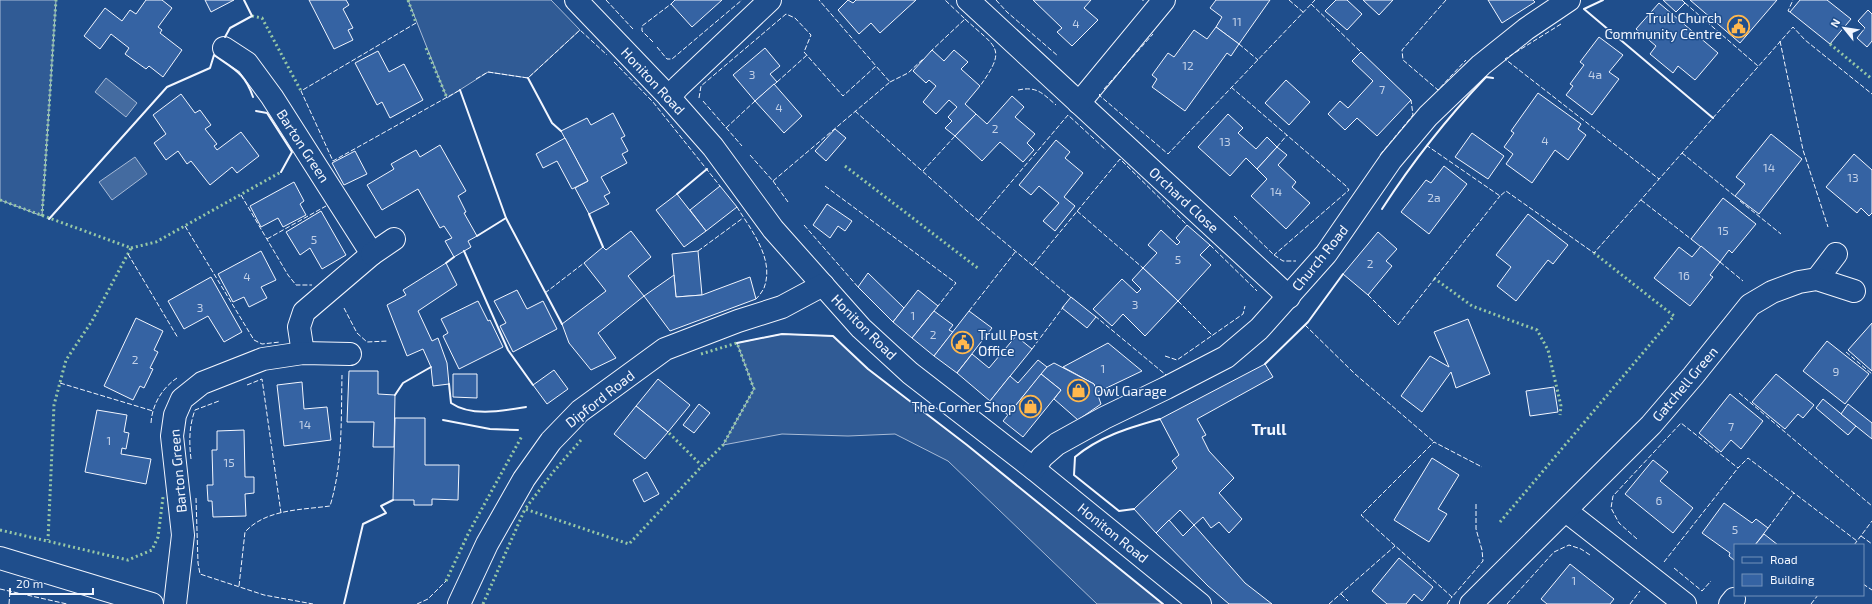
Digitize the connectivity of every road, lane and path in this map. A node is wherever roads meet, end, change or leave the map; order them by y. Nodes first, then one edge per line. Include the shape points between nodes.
1 (576, 0) edge
2 (770, 0) edge
3 (968, 0) edge
4 (1164, 0) edge
5 (1569, 0) edge
6 (224, 48) dead end
7 (669, 97) junction
8 (1078, 103) junction
9 (394, 240) dead end
10 (372, 254) junction
11 (1836, 254) dead end
12 (1817, 279) junction
13 (823, 285) junction
14 (1854, 291) dead end
15 (1289, 297) junction
16 (303, 353) junction
17 (350, 354) dead end
18 (1034, 469) junction
19 (1566, 510) junction
20 (0, 558) edge
21 (152, 604) edge
22 (175, 604) edge
23 (459, 604) edge
24 (1200, 604) edge
25 (1471, 604) edge
26 (1685, 604) edge

1 - 7 street, Honiton Road
2 - 7 street
3 - 8 street, Orchard Close
4 - 8 street
5 - 15 street, Church Road via 1526,29 1481,65 1428,116 1391,160 1326,254
6 - 10 street, Barton Green via 247,63 272,97
7 - 13 street, Honiton Road via 713,147 773,229
8 - 15 street, Orchard Close
9 - 10 street
10 - 16 street via 304,312 299,327
11 - 12 street
12 - 14 street, Gatchell Green
12 - 19 street, Gatchell Green via 1799,282 1772,292 1750,305 1651,424
13 - 18 street, Honiton Road via 861,328 910,372
13 - 23 street, Dipford Road via 782,307 665,349 580,411 550,441 524,479 487,544
15 - 18 street, Church Road via 1259,329 1226,357 1057,444 1042,457
16 - 17 street, Barton Green
16 - 22 street, Barton Green via 263,359 202,383 182,399 175,415 172,436 183,535
18 - 24 street, Honiton Road
19 - 25 street, Gatchell Green
19 - 26 street
20 - 21 street

